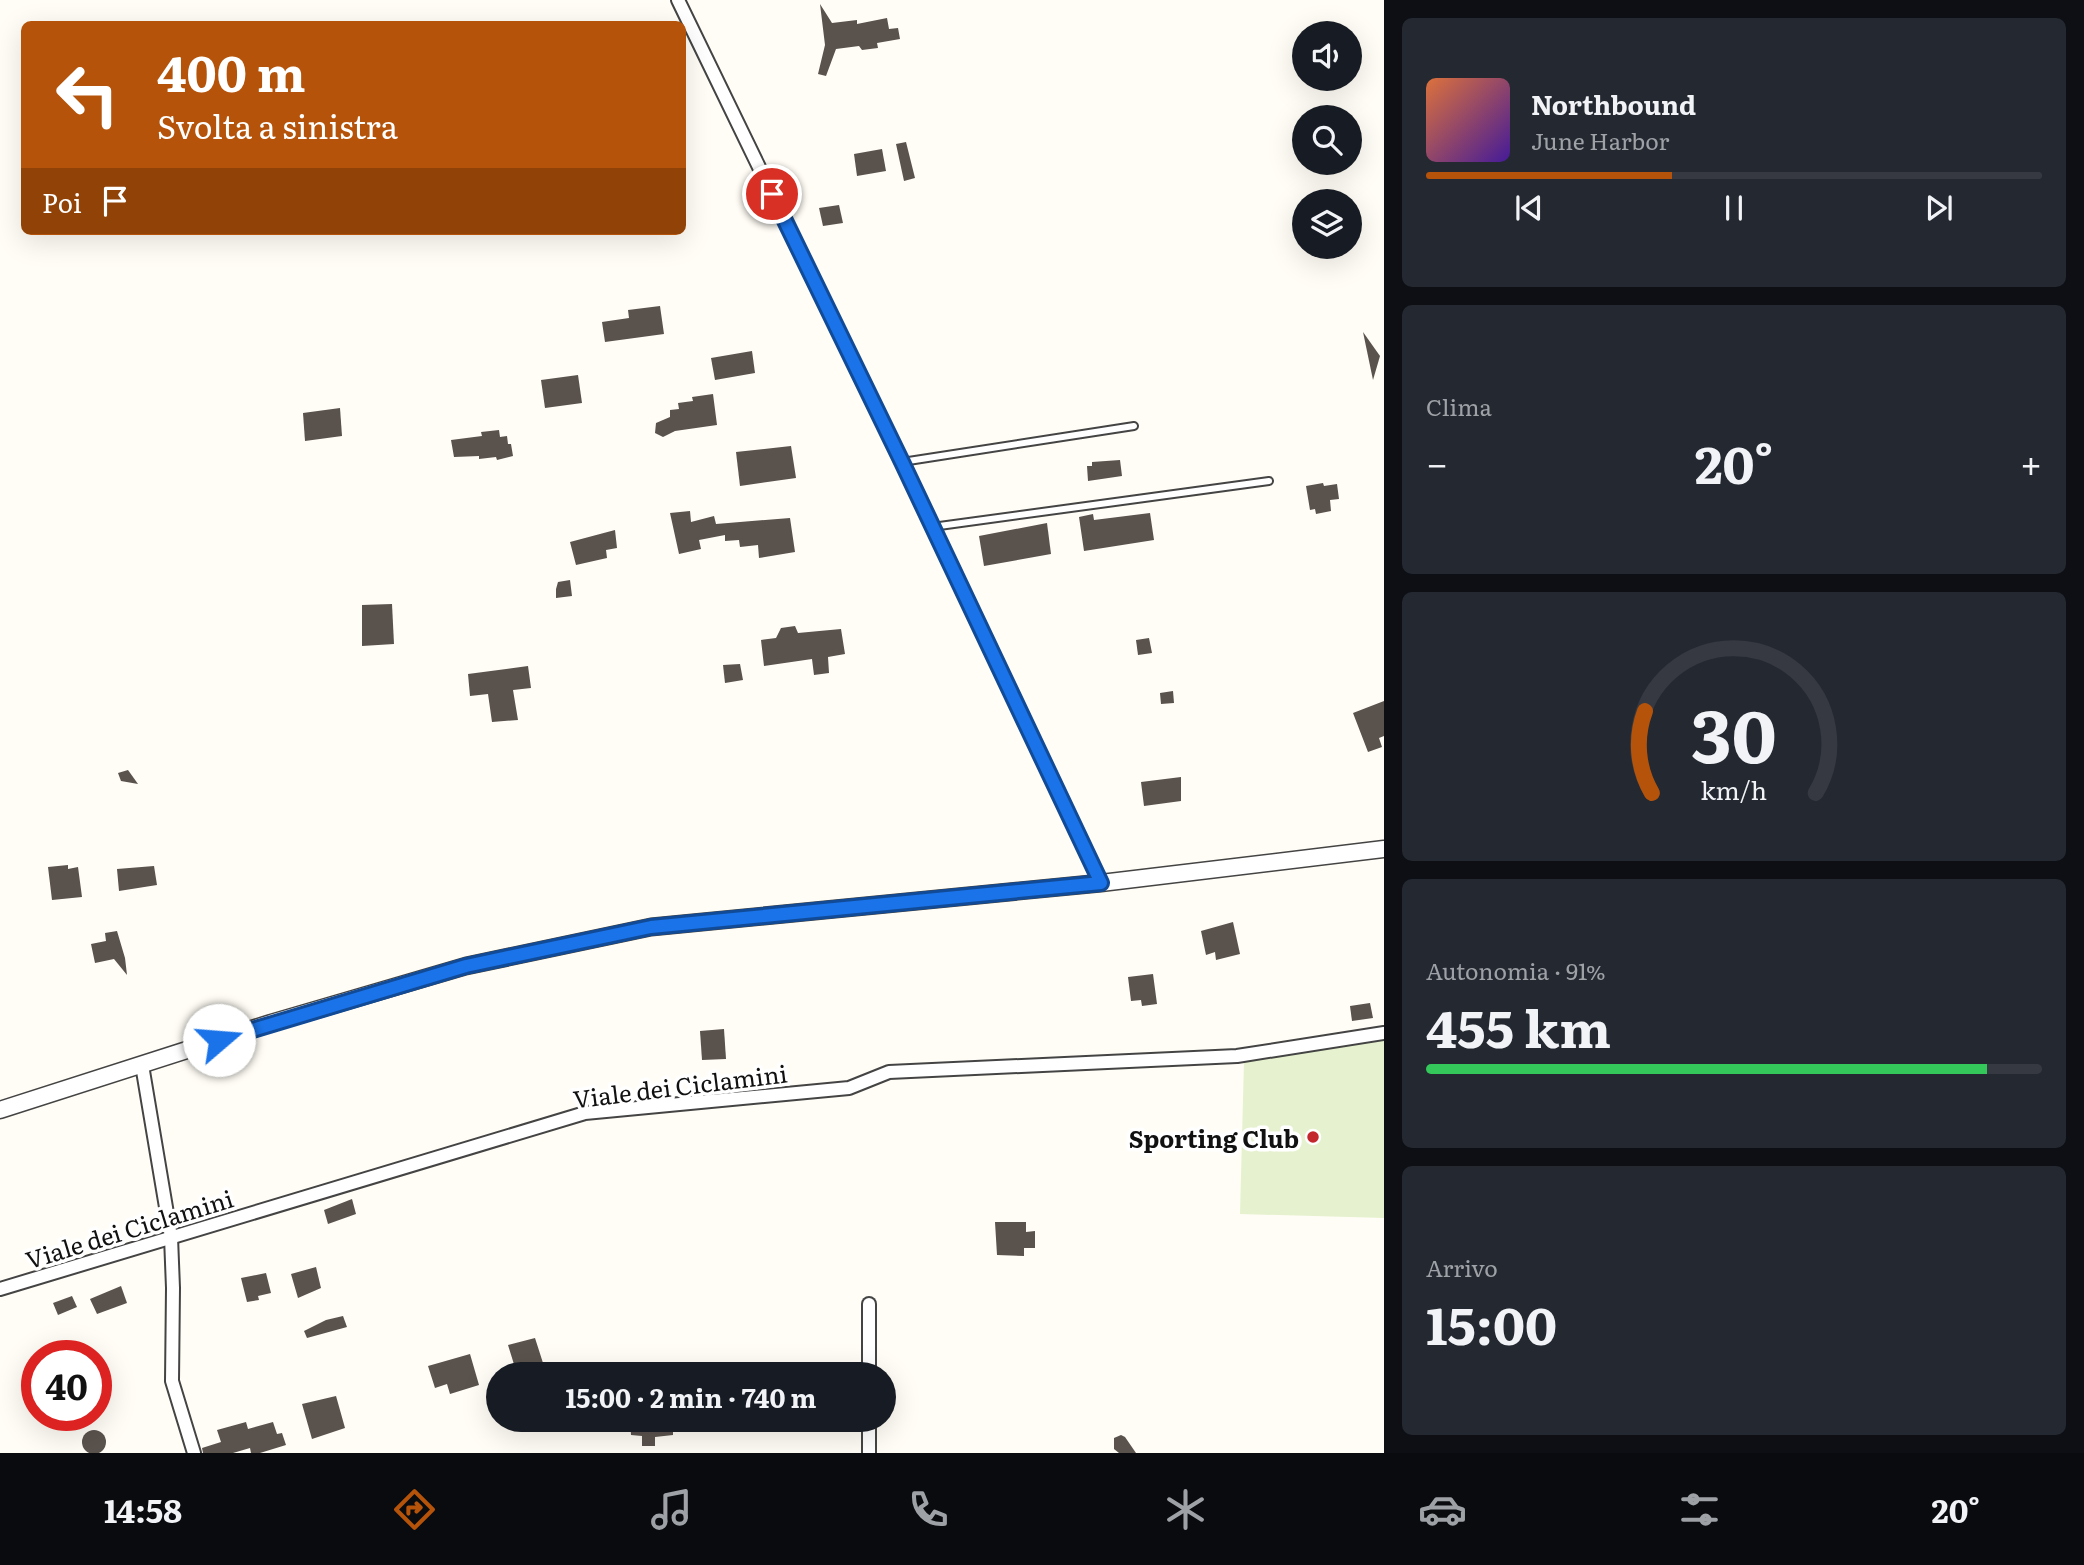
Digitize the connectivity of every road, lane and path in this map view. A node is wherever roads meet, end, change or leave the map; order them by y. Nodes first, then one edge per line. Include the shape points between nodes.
1 (678, 0) edge
2 (1134, 426) dead end
3 (902, 462) junction
4 (1269, 481) dead end
5 (932, 527) junction
6 (1384, 849) edge
7 (1101, 883) junction
8 (1384, 1033) edge
9 (142, 1065) junction
10 (0, 1110) edge
11 (171, 1237) junction
12 (0, 1289) edge
13 (869, 1304) dead end
14 (869, 1362) edge
15 (869, 1432) edge
16 (194, 1453) edge
17 (869, 1453) edge

1 - 3 street
2 - 3 lane
3 - 5 street
4 - 5 lane
5 - 7 street
6 - 7 street
7 - 9 street via 651,927 466,966
8 - 11 street, Viale dei Ciclamini via 1237,1056 889,1072 849,1088 586,1113
9 - 10 street
9 - 11 street
11 - 12 street, Viale dei Ciclamini
11 - 16 street via 172,1381
13 - 14 street
15 - 17 street

